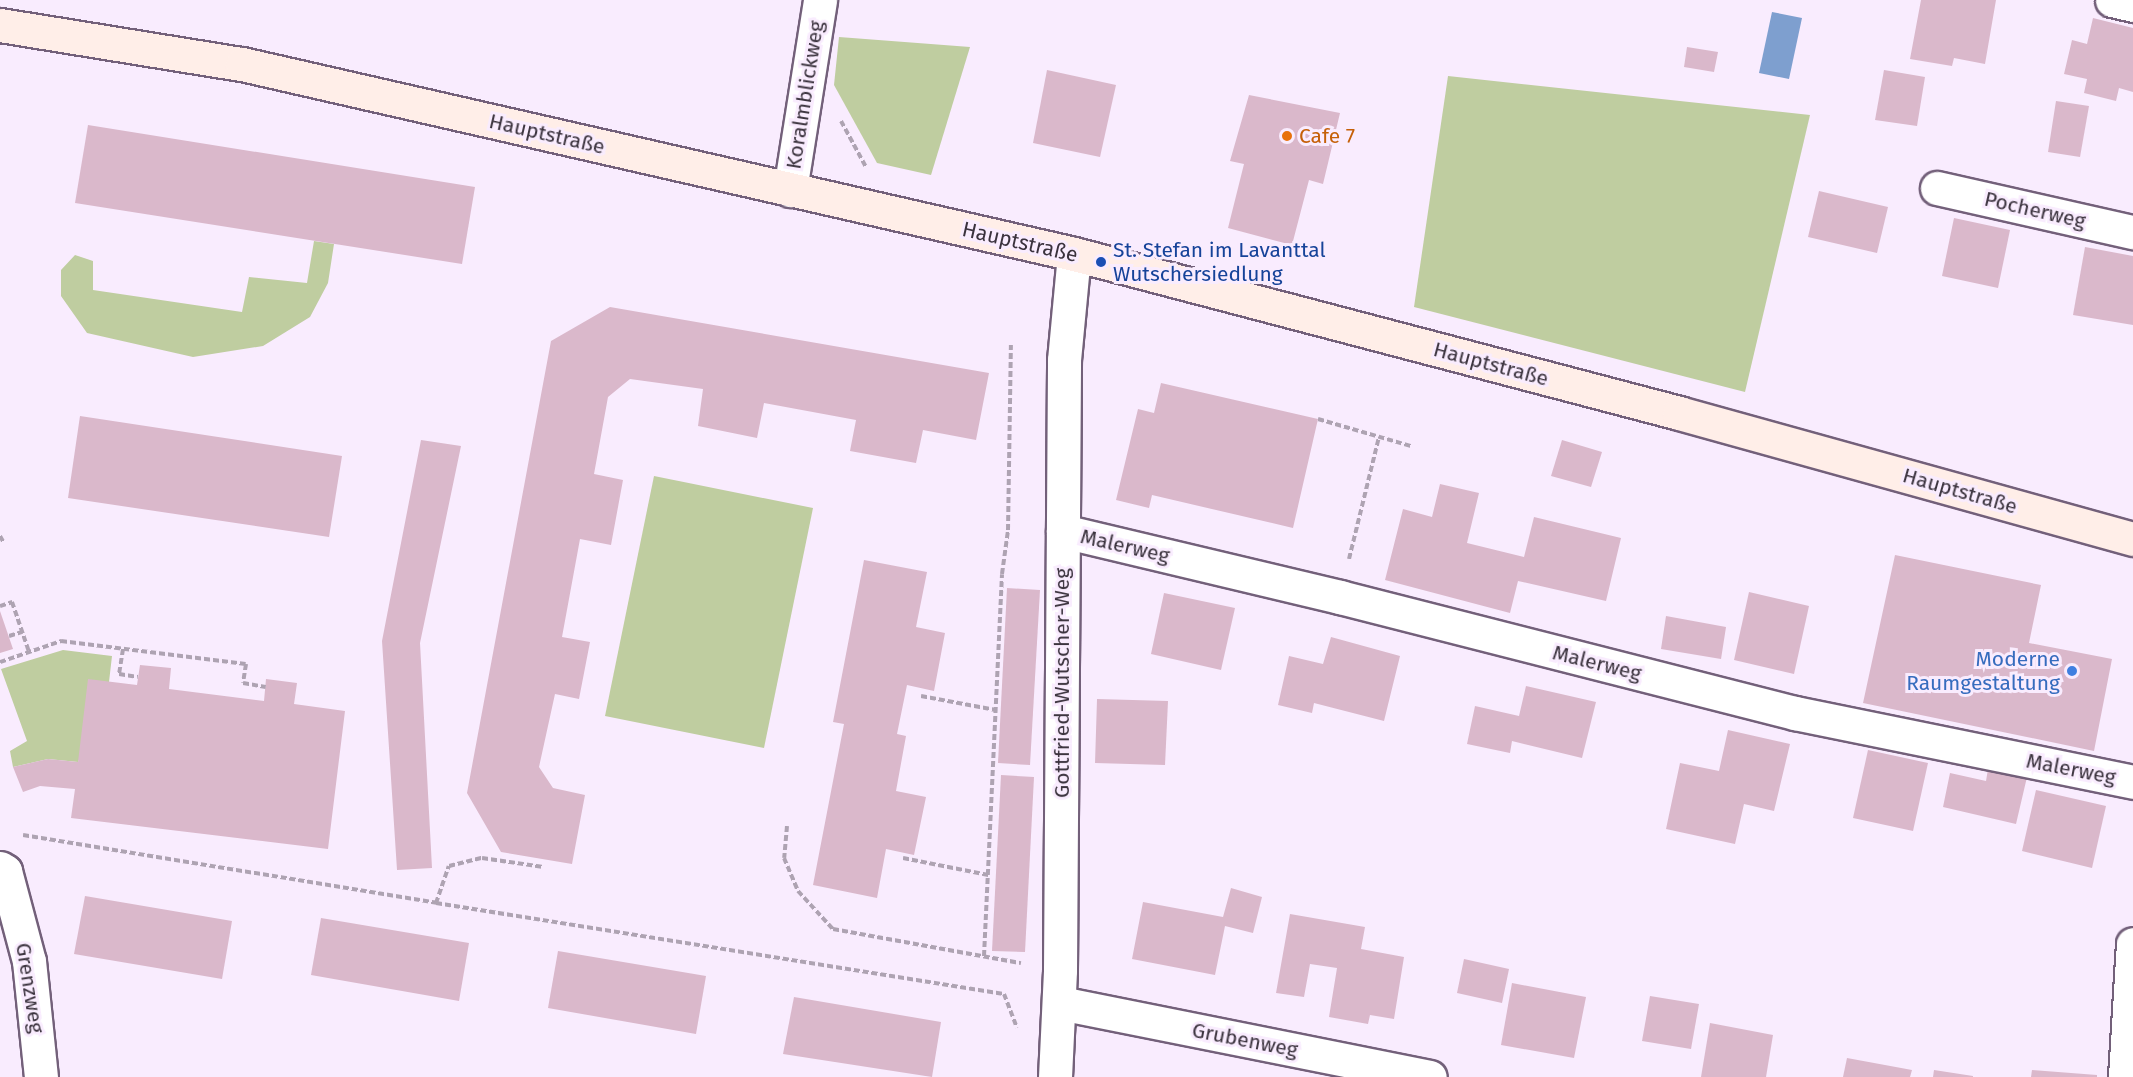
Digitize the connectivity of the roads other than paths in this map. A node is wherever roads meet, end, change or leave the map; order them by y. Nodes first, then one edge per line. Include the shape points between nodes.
1 (820, 0) edge
2 (2112, 0) edge
3 (2133, 5) edge
4 (0, 25) edge
5 (1937, 188) dead end
6 (790, 190) junction
7 (2133, 232) edge
8 (1074, 254) junction
9 (1063, 531) junction
10 (2133, 539) edge
11 (2133, 782) edge
12 (0, 868) edge
13 (2133, 944) edge
14 (1060, 1003) junction
15 (41, 1077) edge
16 (1055, 1077) edge
17 (1430, 1077) edge
18 (2125, 1077) edge

1 - 6 street, Koralmblickweg
2 - 3 street
4 - 6 main road, Hauptstraße via 242,64
5 - 7 street, Pocherweg
6 - 8 main road, Hauptstraße
8 - 9 street, Gottfried-Wutscher-Weg via 1064,360
8 - 10 main road, Hauptstraße via 1668,410
9 - 11 street, Malerweg via 1795,713
9 - 14 street, Gottfried-Wutscher-Weg
12 - 15 street, Grenzweg via 5,872 29,961
13 - 18 street
14 - 16 street, Gottfried-Wutscher-Weg
14 - 17 street, Grubenweg

